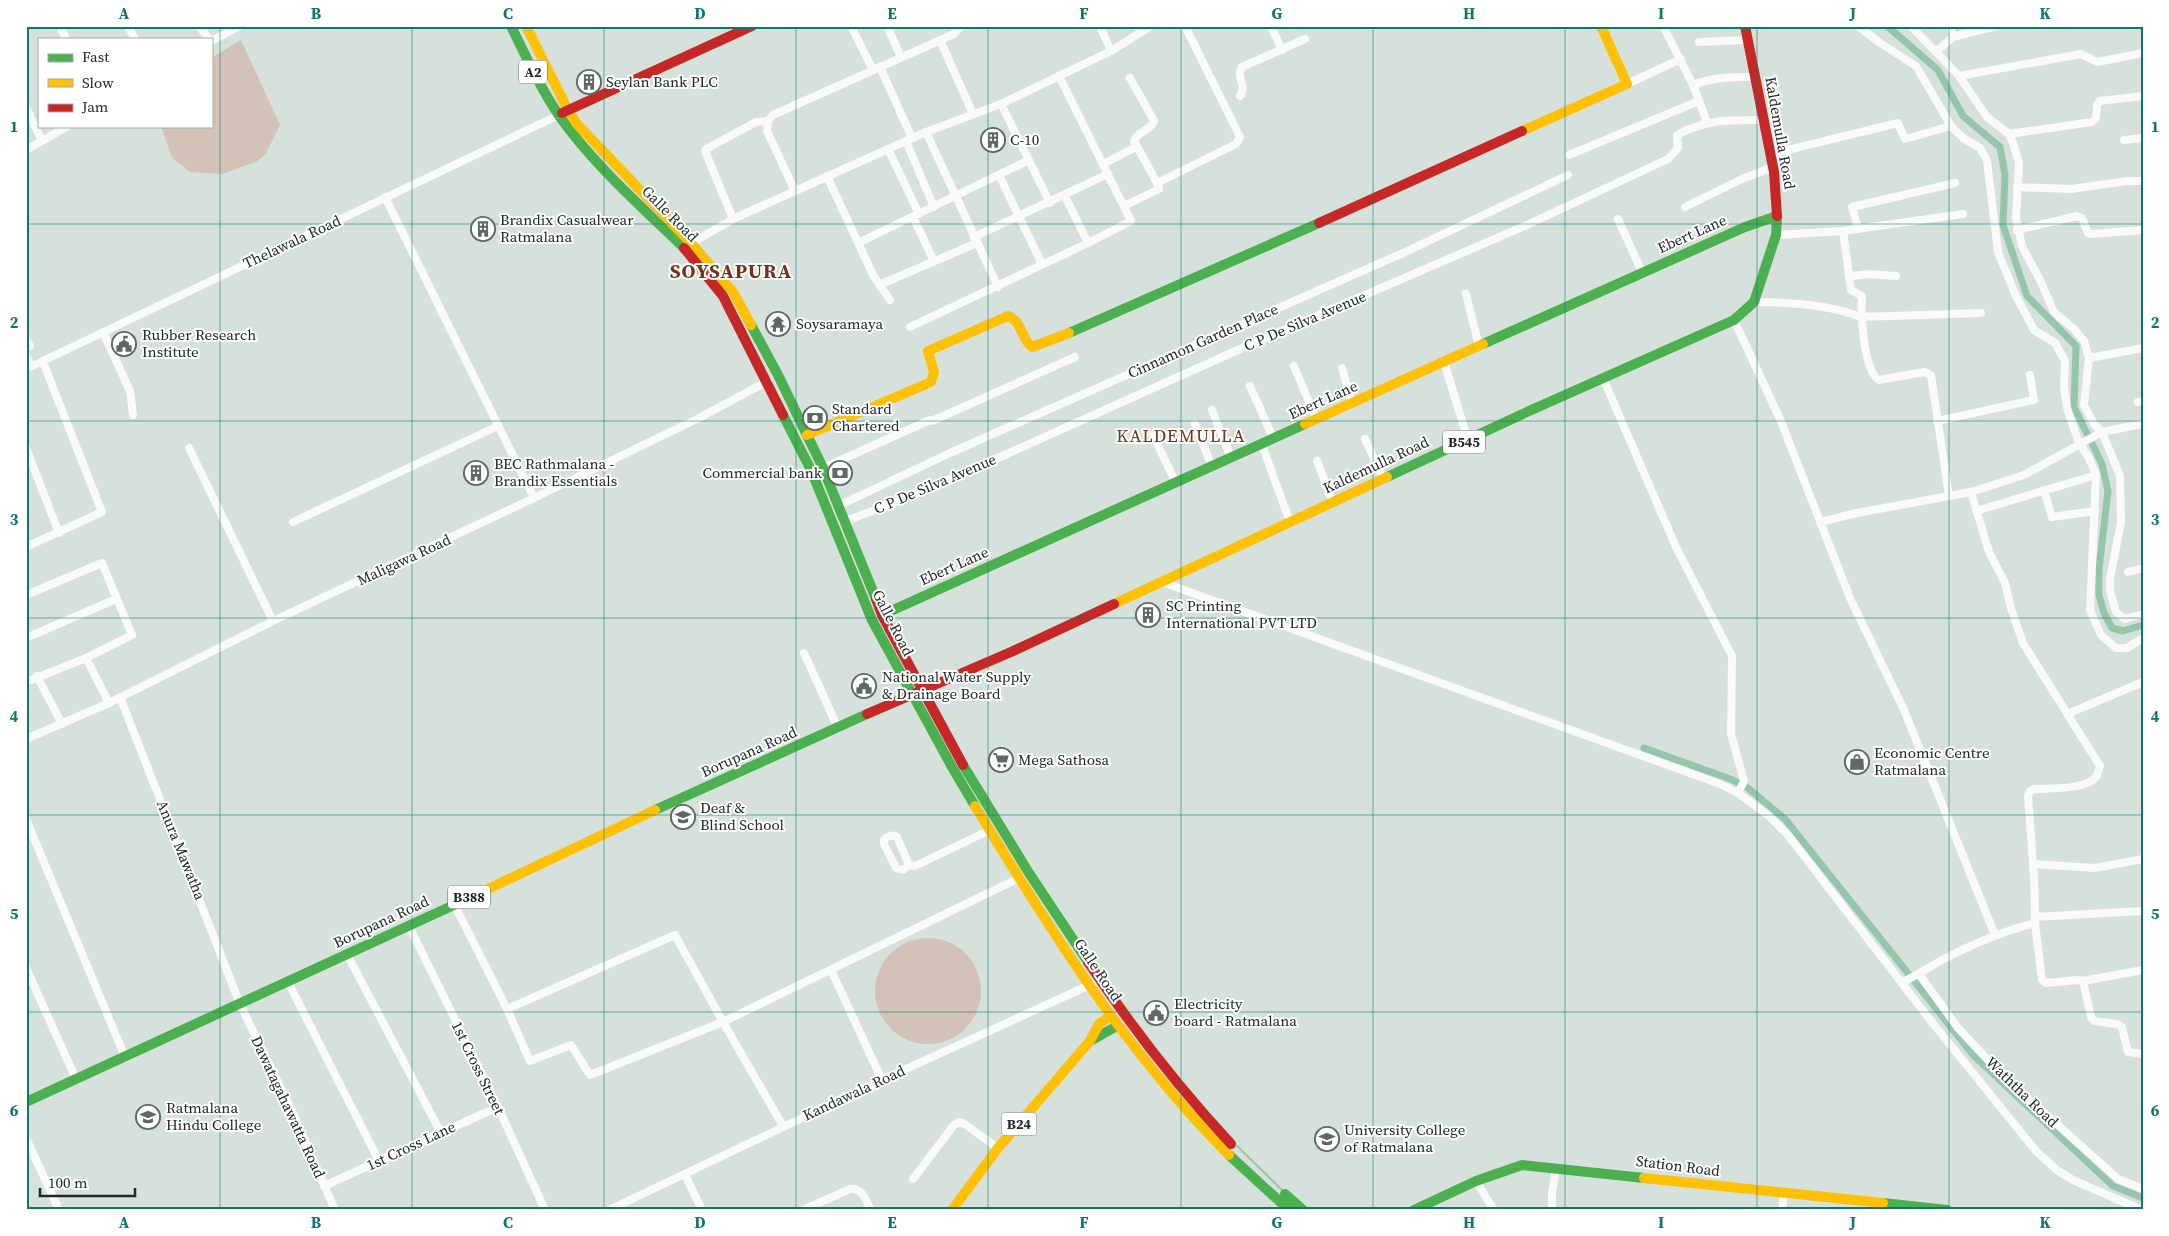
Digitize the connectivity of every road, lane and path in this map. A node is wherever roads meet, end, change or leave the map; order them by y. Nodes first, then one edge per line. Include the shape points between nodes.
1 (60, 26) edge
2 (128, 26) edge
3 (199, 26) edge
4 (240, 26) edge
5 (511, 26) edge
6 (526, 26) edge
7 (752, 26) edge
8 (851, 26) edge
9 (887, 26) edge
10 (960, 26) edge
11 (1100, 26) edge
12 (1151, 26) edge
13 (1185, 26) edge
14 (1271, 26) edge
15 (1601, 26) edge
16 (1663, 26) edge
17 (1745, 26) edge
18 (1858, 26) edge
19 (1911, 26) edge
20 (1950, 26) edge
21 (1996, 26) edge
22 (1953, 37) junction
23 (66, 38) edge
24 (134, 38) edge
25 (208, 38) edge
26 (212, 39) edge
27 (1305, 39) dead end
28 (940, 40) junction
29 (1747, 40) junction
30 (1699, 42) dead end
31 (1282, 50) junction
32 (1111, 51) junction
33 (1937, 51) junction
34 (2143, 53) edge
35 (901, 57) junction
36 (1681, 59) junction
37 (877, 68) junction
38 (1059, 76) junction
39 (1959, 76) junction
40 (1755, 77) junction
41 (1130, 78) dead end
42 (1627, 84) junction
43 (1693, 85) junction
44 (1240, 96) dead end
45 (2143, 96) edge
46 (1699, 101) junction
47 (1001, 104) junction
48 (26, 107) edge
49 (564, 113) junction
50 (973, 114) junction
51 (1764, 120) junction
52 (768, 121) junction
53 (1707, 122) junction
54 (1951, 126) junction
55 (65, 128) edge
56 (926, 132) junction
57 (2009, 134) junction
58 (2143, 138) edge
59 (909, 139) junction
60 (2124, 140) dead end
61 (42, 141) junction
62 (1136, 147) junction
63 (888, 149) junction
64 (26, 150) edge
65 (1770, 154) junction
66 (1569, 155) dead end
67 (1029, 160) junction
68 (1103, 164) junction
69 (1773, 168) junction
70 (1108, 174) junction
71 (1000, 175) junction
72 (1568, 175) dead end
73 (827, 176) junction
74 (2143, 181) edge
75 (1157, 183) junction
76 (1955, 183) dead end
77 (2017, 187) junction
78 (795, 191) junction
79 (1065, 196) junction
80 (385, 197) junction
81 (956, 197) junction
82 (1050, 203) junction
83 (1124, 206) junction
84 (934, 207) junction
85 (1685, 207) dead end
86 (1963, 214) dead end
87 (916, 216) junction
88 (1777, 216) junction
89 (1020, 217) junction
90 (733, 219) junction
91 (1618, 219) dead end
92 (1858, 228) junction
93 (2017, 230) junction
94 (2143, 230) edge
95 (1843, 231) junction
96 (1776, 235) junction
97 (976, 240) junction
98 (858, 243) junction
99 (1088, 243) junction
100 (688, 246) junction
101 (934, 261) junction
102 (1042, 264) junction
103 (1642, 272) junction
104 (1850, 276) junction
105 (1896, 276) dead end
106 (879, 285) junction
107 (998, 287) junction
108 (1466, 294) dead end
109 (890, 300) dead end
110 (1754, 302) junction
111 (1982, 313) dead end
112 (1860, 317) junction
113 (1734, 320) junction
114 (910, 326) dead end
115 (104, 332) junction
116 (26, 338) edge
117 (1479, 346) junction
118 (26, 348) edge
119 (2143, 348) edge
120 (26, 354) edge
121 (1075, 357) dead end
122 (2090, 358) junction
123 (43, 362) junction
124 (1444, 362) junction
125 (1294, 366) dead end
126 (29, 367) edge
127 (1342, 368) dead end
128 (778, 375) junction
129 (2030, 375) dead end
130 (1603, 378) junction
131 (766, 382) junction
132 (1250, 386) dead end
133 (1352, 404) junction
134 (1212, 410) dead end
135 (133, 415) dead end
136 (1316, 419) junction
137 (1937, 421) junction
138 (1195, 424) dead end
139 (2143, 424) edge
140 (498, 426) junction
141 (2101, 432) junction
142 (807, 435) junction
143 (1153, 435) dead end
144 (1273, 438) junction
145 (1365, 439) dead end
146 (1468, 440) junction
147 (2080, 442) junction
148 (1262, 444) junction
149 (26, 448) edge
150 (189, 448) dead end
151 (1231, 458) junction
152 (1317, 461) dead end
153 (1212, 466) junction
154 (823, 468) junction
155 (2096, 475) junction
156 (1383, 478) junction
157 (1176, 483) junction
158 (2044, 490) junction
159 (1971, 492) junction
160 (1949, 496) junction
161 (534, 498) junction
162 (1333, 502) junction
163 (838, 506) junction
164 (1976, 511) junction
165 (2095, 511) junction
166 (845, 521) junction
167 (293, 522) dead end
168 (1290, 522) junction
169 (1820, 522) junction
170 (834, 526) junction
171 (59, 533) junction
172 (27, 546) edge
173 (2143, 568) edge
174 (2128, 572) dead end
175 (1162, 582) junction
176 (328, 591) dead end
177 (26, 595) edge
178 (116, 599) junction
179 (882, 614) junction
180 (2143, 614) edge
181 (273, 622) junction
182 (26, 638) edge
183 (2143, 638) edge
184 (804, 653) dead end
185 (86, 658) junction
186 (37, 676) junction
187 (26, 682) edge
188 (2143, 682) edge
189 (917, 691) junction
190 (120, 697) junction
191 (108, 703) junction
192 (2067, 714) junction
193 (62, 724) junction
194 (838, 728) junction
195 (26, 740) edge
196 (1741, 788) junction
197 (26, 819) edge
198 (990, 830) junction
199 (2143, 859) edge
200 (2033, 864) junction
201 (909, 865) dead end
202 (1019, 878) junction
203 (454, 904) junction
204 (2143, 911) edge
205 (2035, 920) junction
206 (409, 926) junction
207 (1995, 935) junction
208 (347, 954) junction
209 (26, 968) edge
210 (831, 970) junction
211 (2143, 970) edge
212 (1911, 978) junction
213 (1100, 979) junction
214 (2083, 981) junction
215 (288, 982) junction
216 (1089, 986) junction
217 (240, 1004) junction
218 (507, 1009) junction
219 (1121, 1010) junction
220 (1110, 1016) junction
221 (1127, 1020) junction
222 (723, 1022) junction
223 (1118, 1026) junction
224 (1090, 1041) junction
225 (2143, 1054) edge
226 (125, 1057) junction
227 (76, 1079) junction
228 (882, 1080) junction
229 (26, 1102) edge
230 (498, 1106) junction
231 (783, 1126) junction
232 (441, 1133) junction
233 (26, 1138) edge
234 (998, 1148) junction
235 (378, 1161) junction
236 (1556, 1168) junction
237 (685, 1175) junction
238 (913, 1179) dead end
239 (1476, 1181) junction
240 (324, 1186) junction
241 (2143, 1189) edge
242 (1784, 1194) junction
243 (619, 1208) edge
244 (59, 1210) edge
245 (335, 1210) edge
246 (545, 1210) edge
247 (609, 1210) edge
248 (702, 1210) edge
249 (803, 1210) edge
250 (871, 1210) edge
251 (952, 1210) edge
252 (1289, 1210) edge
253 (1303, 1210) edge
254 (1414, 1210) edge
255 (1494, 1210) edge
256 (1552, 1210) edge
257 (1782, 1210) edge
258 (1947, 1210) edge
259 (2142, 1210) edge

1 - 23 street
2 - 24 street
3 - 25 street
4 - 26 street
5 - 49 main road, Galle Road / A2 via 533,72
6 - 49 main road, Galle Road / A2
7 - 49 main road
8 - 37 street
9 - 35 street
10 - 28 street via 954,34
11 - 32 street
12 - 32 street
13 - 75 street via 1240,137 1236,144
14 - 31 street
15 - 42 main road
16 - 36 street
17 - 29 main road, Kaldemulla Road / B545
18 - 54 street via 1916,66
19 - 33 street
20 - 22 street
21 - 22 street
22 - 33 street
27 - 31 street
28 - 35 street
28 - 50 street
29 - 30 street
29 - 40 main road, Kaldemulla Road / B545
31 - 44 street via 1242,68 1239,76 1244,86
32 - 38 street
33 - 39 street
34 - 39 street via 2097,62 2081,54
35 - 37 street
36 - 42 street
36 - 43 street
37 - 52 street via 773,115
37 - 59 street
38 - 47 street
38 - 68 street
39 - 57 street via 1987,117
40 - 43 street via 1705,80
40 - 51 main road, Kaldemulla Road / B545
41 - 62 street via 1154,121 1135,138
42 - 142 main road via 1225,265 1036,346 1026,343 1016,320 1008,316 928,351 934,372 931,382
43 - 46 street
45 - 57 street via 2100,101 2092,122
46 - 53 street
46 - 66 street
47 - 50 street
47 - 67 street
48 - 61 street
49 - 80 street, Thelawala Road
49 - 100 main road, Galle Road / A2
50 - 56 street
51 - 53 street, C P De Silva Avenue
51 - 65 main road, Kaldemulla Road / B545
52 - 78 street via 767,131
52 - 90 street via 756,122 705,151
53 - 166 street, C P De Silva Avenue via 1677,135 1678,148 1668,159 1527,225 914,495
54 - 65 street via 1905,140 1898,123
54 - 147 street via 1980,148 1987,160 1998,252 2034,330 2055,343 2065,361 2066,408
55 - 61 street
56 - 59 street
56 - 81 street
57 - 77 street via 2019,163
58 - 60 street
59 - 63 street
59 - 84 street
61 - 64 street
62 - 68 street
62 - 75 street
63 - 73 street
63 - 87 street
65 - 69 main road, Kaldemulla Road / B545
67 - 71 street
67 - 82 street
68 - 70 street
69 - 85 street via 1742,178
69 - 88 main road, Kaldemulla Road / B545
70 - 79 street
70 - 83 street
71 - 81 street
71 - 89 street
72 - 163 street, Cinnamon Garden Place via 1403,253
73 - 78 street
73 - 98 street
74 - 77 street via 2071,189
75 - 83 street via 1158,189
76 - 92 street via 1852,207
77 - 93 street
78 - 90 street
79 - 82 street
79 - 99 street
80 - 115 street, Thelawala Road
80 - 140 street
81 - 84 street
81 - 97 street
82 - 89 street
83 - 99 street via 1131,220
84 - 87 street
86 - 92 street
87 - 98 street
87 - 101 street
88 - 96 main road, Kaldemulla Road / B545
88 - 103 main road, Ebert Lane
89 - 97 street
89 - 102 street
90 - 100 street
91 - 103 street
92 - 95 street
93 - 94 street via 2078,216 2091,234
93 - 122 street via 2054,312 2076,330
95 - 96 street
95 - 104 street
96 - 110 main road, Kaldemulla Road / B545
97 - 101 street
97 - 107 street
98 - 106 street
99 - 102 street
100 - 128 main road, Galle Road / A2 via 734,292
100 - 131 main road, Galle Road / A2 via 723,296
101 - 106 street
102 - 107 street
103 - 117 main road, Ebert Lane
104 - 105 street
104 - 112 street via 1851,290 1862,296
106 - 109 street
107 - 114 street
108 - 117 street
110 - 112 street via 1845,310
110 - 113 main road, Kaldemulla Road / B545
111 - 112 street
112 - 137 street via 1874,377 1880,380 1929,373
113 - 130 main road, Kaldemulla Road / B545
113 - 169 street via 1780,419
115 - 123 street, Thelawala Road
115 - 135 street via 130,391
116 - 118 street via 30,346
117 - 124 main road, Ebert Lane
119 - 122 street
120 - 126 street
121 - 154 street
122 - 141 street via 2084,405
123 - 126 street, Thelawala Road
123 - 171 street via 102,512
124 - 133 main road, Ebert Lane
124 - 146 street
125 - 136 street
127 - 133 street
128 - 131 street, Maligawa Road
128 - 142 main road, Galle Road / A2
129 - 137 street via 2034,400
130 - 146 main road, Kaldemulla Road / B545
130 - 196 street via 1676,547 1732,656 1731,734
131 - 161 street, Maligawa Road
131 - 170 main road, Galle Road / A2 via 812,472
132 - 144 street
133 - 136 main road, Ebert Lane
134 - 151 street
136 - 144 main road, Ebert Lane
137 - 160 street
138 - 153 street
139 - 141 street
140 - 161 street
140 - 167 street
141 - 147 street
141 - 180 street via 2121,484 2121,522 2110,591 2119,616 2125,619
142 - 154 main road, Galle Road / A2
143 - 157 street
144 - 148 main road, Ebert Lane
145 - 156 street
146 - 156 main road, Kaldemulla Road / B545
147 - 155 street
147 - 159 street via 2024,475
148 - 151 main road, Ebert Lane
148 - 168 street
149 - 171 street
150 - 181 street
151 - 153 main road, Ebert Lane
152 - 162 street
153 - 157 main road, Ebert Lane
154 - 163 main road, Galle Road / A2
155 - 158 street
155 - 165 street
156 - 162 main road, Kaldemulla Road / B545
157 - 179 main road, Ebert Lane
158 - 164 street
158 - 165 street via 2052,516
159 - 160 street
159 - 164 street
160 - 169 street
161 - 176 street
161 - 181 street, Maligawa Road
162 - 168 main road, Kaldemulla Road / B545
163 - 166 main road, Galle Road / A2
164 - 192 street via 1989,552 2006,583 2023,643
165 - 183 street via 2090,610 2101,635 2116,648 2127,648
166 - 170 street, C P De Silva Avenue
166 - 179 main road, Galle Road / A2
168 - 175 main road, Kaldemulla Road / B545
169 - 207 street via 1850,598 1904,710
170 - 189 main road, Galle Road / A2 via 872,620
171 - 172 street
173 - 174 street
175 - 189 main road, Kaldemulla Road / B545
175 - 196 street
177 - 178 street via 102,563
178 - 182 street
178 - 185 street via 132,635
179 - 189 main road, Galle Road / A2
181 - 190 street, Maligawa Road
184 - 194 street
185 - 186 street
185 - 191 street
186 - 187 street
186 - 193 street
188 - 192 street
189 - 194 main road, Borupana Road / B388
189 - 198 main road, Galle Road / A2 via 952,767
189 - 213 main road, Galle Road / A2 via 1000,827
190 - 191 street, Maligawa Road
190 - 217 street, Anura Mawatha
191 - 193 street, Maligawa Road
192 - 200 street via 2100,766 2091,782 2030,791
193 - 195 street, Maligawa Road
194 - 203 main road, Borupana Road / B388
196 - 212 street via 1788,835
197 - 226 street
198 - 201 street via 915,866
198 - 202 main road, Galle Road / A2
199 - 200 street via 2095,868
200 - 205 street
202 - 210 street
202 - 216 main road, Galle Road / A2
203 - 206 main road, Borupana Road / B388
203 - 218 street
204 - 205 street
205 - 207 street
205 - 214 street via 2042,980 2046,983
206 - 208 main road, Borupana Road / B388
206 - 230 street, 1st Cross Street
207 - 212 street
208 - 215 main road, Borupana Road / B388
208 - 232 street
209 - 227 street
210 - 222 street
210 - 228 street
211 - 214 street
212 - 241 street, Waththa Road via 2001,1074 2118,1179
212 - 259 street via 2036,1151 2073,1180
213 - 216 street, Kandawala Road
213 - 219 main road, Galle Road / A2
214 - 225 street via 2094,1022 2122,1027 2128,1052
215 - 217 main road, Borupana Road / B388
215 - 235 street
216 - 220 main road, Galle Road / A2
216 - 228 street, Kandawala Road
217 - 226 main road, Borupana Road / B388
217 - 240 street, Dawatagahawatta Road
218 - 222 street via 530,1061 571,1045 590,1076
218 - 222 street via 675,935
219 - 220 main road
219 - 221 main road, Galle Road / A2
220 - 223 main road, Galle Road / A2
220 - 224 main road, B24 via 1099,1024
221 - 223 main road
221 - 253 main road, Galle Road / A2 via 1207,1118 1250,1163
222 - 231 street
223 - 224 main road, B24
223 - 252 main road, Galle Road / A2 via 1192,1118
224 - 234 main road, B24
226 - 227 main road, Borupana Road / B388
227 - 229 main road, Borupana Road / B388
228 - 231 street, Kandawala Road
230 - 232 street, 1st Cross Lane
230 - 246 street, 1st Cross Street
231 - 237 street, Kandawala Road
232 - 235 street, 1st Cross Lane
233 - 244 street
234 - 238 street via 959,1122
234 - 251 main road, B24
235 - 240 street, 1st Cross Lane
236 - 239 main road, Station Road via 1522,1165
236 - 242 main road, Station Road
236 - 256 street
237 - 243 street, Kandawala Road
237 - 248 street
239 - 254 main road, Station Road
239 - 255 street
240 - 245 street, Dawatagahawatta Road
242 - 257 street
242 - 258 main road, Station Road
243 - 247 street, Kandawala Road
249 - 250 street via 850,1189 857,1189

